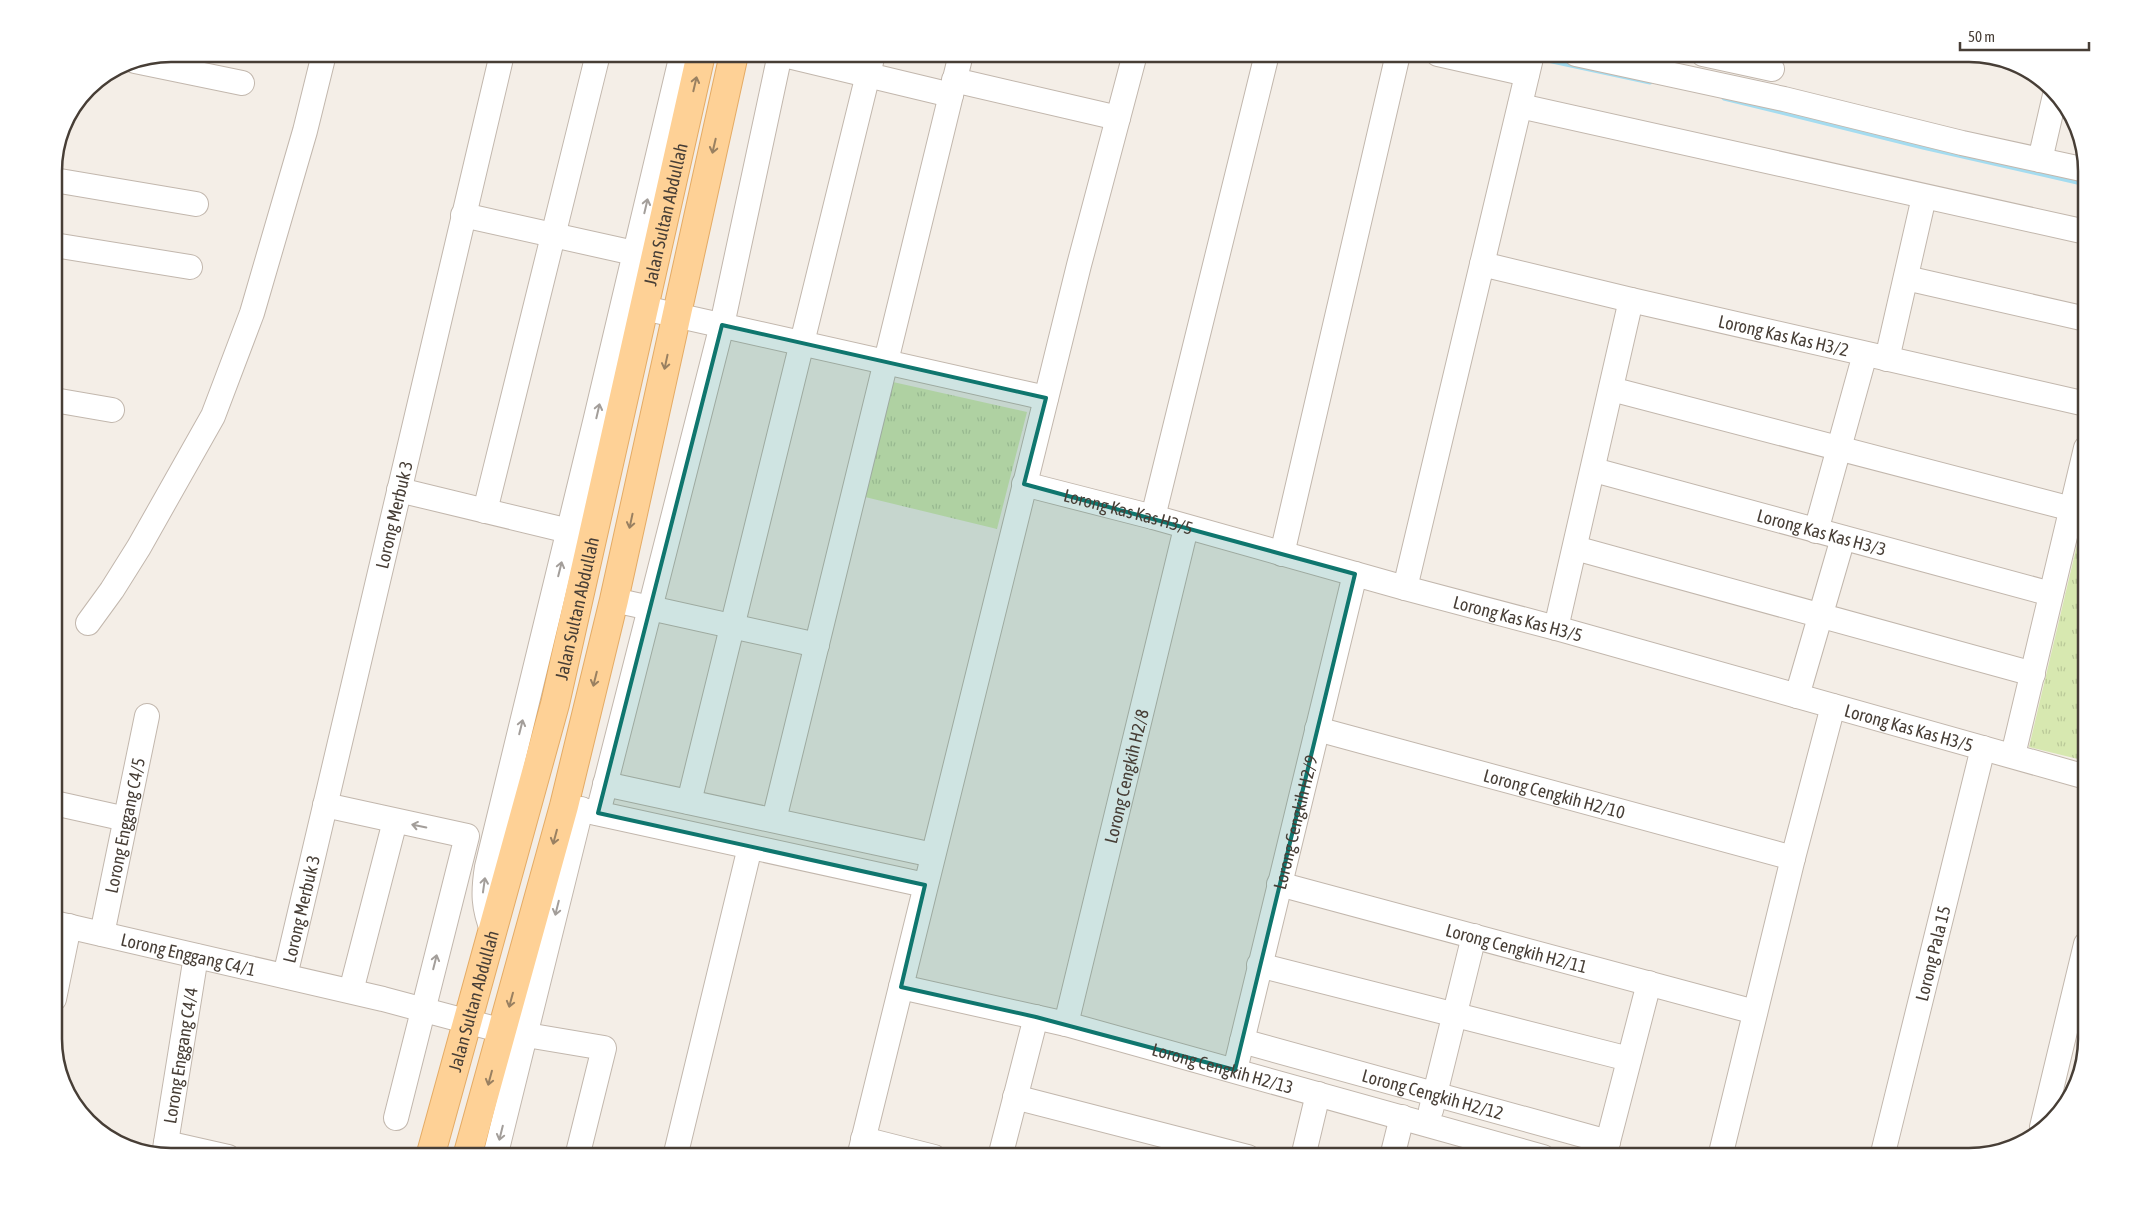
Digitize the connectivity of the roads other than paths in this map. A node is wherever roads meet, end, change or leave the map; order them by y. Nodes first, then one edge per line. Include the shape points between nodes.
1 (1133, 62) edge
2 (1265, 62) edge
3 (1396, 62) edge
4 (1514, 62) edge
5 (1614, 62) edge
6 (1740, 62) edge
7 (322, 63) edge
8 (500, 63) edge
9 (596, 63) edge
10 (680, 63) edge
11 (699, 63) edge
12 (732, 63) edge
13 (778, 63) edge
14 (851, 63) edge
15 (959, 63) edge
16 (1530, 64) edge
17 (153, 65) edge
18 (870, 65) edge
19 (1772, 69) dead end
20 (242, 83) dead end
21 (953, 88) junction
22 (2053, 102) edge
23 (1520, 106) junction
24 (1118, 118) junction
25 (2040, 160) junction
26 (2077, 168) edge
27 (63, 182) edge
28 (1924, 197) junction
29 (196, 204) dead end
30 (463, 215) junction
31 (2077, 230) edge
32 (552, 235) junction
33 (63, 246) edge
34 (634, 253) junction
35 (1482, 264) junction
36 (190, 267) dead end
37 (1906, 278) junction
38 (1631, 300) junction
39 (644, 308) junction
40 (676, 314) junction
41 (2077, 317) edge
42 (722, 325) junction
43 (801, 343) junction
44 (1876, 356) junction
45 (885, 361) junction
46 (1611, 389) junction
47 (1046, 398) junction
48 (63, 402) edge
49 (2077, 402) edge
50 (112, 410) dead end
51 (1839, 448) junction
52 (1594, 470) junction
53 (1024, 484) junction
54 (2077, 486) edge
55 (400, 490) junction
56 (2072, 509) junction
57 (485, 511) junction
58 (1153, 518) junction
59 (1186, 528) junction
60 (1816, 530) junction
61 (569, 531) junction
62 (1843, 538) junction
63 (1575, 548) junction
64 (1282, 554) junction
65 (1355, 574) junction
66 (1405, 588) junction
67 (2051, 594) junction
68 (614, 600) junction
69 (650, 607) junction
70 (1820, 617) junction
71 (88, 623) dead end
72 (733, 626) junction
73 (1556, 628) junction
74 (817, 645) junction
75 (2033, 674) junction
76 (1797, 696) junction
77 (1833, 706) junction
78 (147, 716) dead end
79 (1317, 729) junction
80 (1983, 748) junction
81 (2013, 755) junction
82 (2078, 774) edge
83 (605, 784) junction
84 (689, 802) junction
85 (63, 805) edge
86 (325, 805) junction
87 (581, 809) junction
88 (126, 818) junction
89 (396, 820) junction
90 (774, 820) junction
91 (750, 846) junction
92 (933, 855) junction
93 (1793, 858) junction
94 (1279, 884) junction
95 (926, 885) junction
96 (63, 925) edge
97 (493, 932) junction
98 (102, 934) junction
99 (1474, 936) junction
100 (196, 956) junction
101 (1260, 965) junction
102 (285, 976) junction
103 (2078, 978) edge
104 (1648, 983) junction
105 (901, 986) junction
106 (352, 991) junction
107 (423, 1010) junction
108 (1755, 1012) junction
109 (1455, 1015) junction
110 (1036, 1017) junction
111 (468, 1022) junction
112 (1066, 1024) junction
113 (514, 1033) junction
114 (1242, 1042) junction
115 (1629, 1059) junction
116 (1235, 1070) junction
117 (1318, 1094) junction
118 (1436, 1095) junction
119 (1015, 1097) junction
120 (1402, 1117) junction
121 (396, 1118) dead end
122 (2044, 1119) edge
123 (1428, 1124) junction
124 (165, 1148) edge
125 (433, 1148) edge
126 (470, 1148) edge
127 (496, 1148) edge
128 (579, 1148) edge
129 (677, 1148) edge
130 (861, 1148) edge
131 (1002, 1148) edge
132 (1213, 1148) edge
133 (1305, 1148) edge
134 (1394, 1148) edge
135 (1512, 1148) edge
136 (1600, 1148) edge
137 (1607, 1148) edge
138 (1722, 1148) edge
139 (1884, 1148) edge

1 - 24 street
2 - 58 street
3 - 64 street
4 - 16 street
5 - 25 street
6 - 19 street
7 - 71 street via 252,313 213,416 139,547
8 - 30 street, Lorong Merbuk 3
9 - 32 street
34 -> 10 street
39 -> 11 main road, Jalan Sultan Abdullah
12 -> 40 main road, Jalan Sultan Abdullah
13 - 42 street
14 - 18 street
15 - 21 street
16 - 23 street
17 - 20 street
18 - 21 street
18 - 43 street
21 - 24 street
21 - 45 street
22 - 25 street
23 - 28 street
23 - 35 street
24 - 47 street
25 - 26 street
27 - 29 street
28 - 31 street
28 - 37 street
30 - 32 street
30 - 55 street, Lorong Merbuk 3
32 - 34 street
32 - 57 street
33 - 36 street
61 -> 34 street
35 - 38 street, Lorong Kas Kas H3/2
35 - 66 street
37 - 41 street
37 - 44 street
38 - 44 street, Lorong Kas Kas H3/2
38 - 46 street
39 - 40 street
39 - 97 main road, Jalan Sultan Abdullah via 555,704
40 - 42 street
40 -> 68 main road, Jalan Sultan Abdullah
42 - 43 street
42 - 69 street
43 - 45 street
43 - 72 street
44 - 49 street, Lorong Kas Kas H3/2
44 - 51 street
45 - 47 street
45 - 74 street
46 - 51 street
46 - 52 street
47 - 53 street
48 - 50 street
51 - 56 street
51 - 60 street
52 - 60 street, Lorong Kas Kas H3/3
52 - 63 street
53 - 58 street, Lorong Kas Kas H3/5
53 - 92 street
54 - 56 street
55 - 57 street
55 - 86 street, Lorong Merbuk 3
56 - 67 street
57 - 61 street
58 - 59 street, Lorong Kas Kas H3/5
59 - 64 street, Lorong Kas Kas H3/5
59 - 112 street, Lorong Cengkih H2/8
60 - 62 street, Lorong Kas Kas H3/3
97 -> 61 street via 486,916 483,893 487,866
62 - 67 street, Lorong Kas Kas H3/3
62 - 70 street
63 - 70 street
63 - 73 street
64 - 65 street, Lorong Kas Kas H3/5
65 - 66 street, Lorong Kas Kas H3/5
65 - 79 street, Lorong Cengkih H2/9
66 - 73 street, Lorong Kas Kas H3/5
67 - 75 street
68 - 69 street
68 -> 87 main road, Jalan Sultan Abdullah
69 - 72 street
69 - 83 street
70 - 75 street
70 - 76 street
72 - 74 street
72 - 84 street
73 - 76 street, Lorong Kas Kas H3/5
74 - 90 street
75 - 81 street
76 - 77 street, Lorong Kas Kas H3/5
77 - 80 street, Lorong Kas Kas H3/5
77 - 93 street
78 - 88 street, Lorong Enggang C4/5
79 - 93 street, Lorong Cengkih H2/10
79 - 94 street, Lorong Cengkih H2/9
80 - 81 street, Lorong Kas Kas H3/5
80 - 139 street, Lorong Pala 15
81 - 82 street, Lorong Kas Kas H3/5
83 - 84 street
83 - 87 street
84 - 90 street
85 - 88 street
86 - 89 street
86 - 102 street, Lorong Merbuk 3
87 - 91 street
87 -> 113 main road, Jalan Sultan Abdullah
88 - 98 street, Lorong Enggang C4/5
89 - 106 street
107 -> 89 street via 467,836
90 - 92 street
91 - 95 street
91 - 129 street
92 - 95 street
93 - 108 street
94 - 99 street, Lorong Cengkih H2/11
94 - 101 street, Lorong Cengkih H2/9
95 - 105 street
96 - 98 street, Lorong Enggang C4/1
97 - 111 main road, Jalan Sultan Abdullah
98 - 100 street, Lorong Enggang C4/1
99 - 104 street, Lorong Cengkih H2/11
99 - 109 street
100 - 102 street, Lorong Enggang C4/1
100 - 124 street, Lorong Enggang C4/4
101 - 109 street
101 - 114 street, Lorong Cengkih H2/9
102 - 106 street, Lorong Enggang C4/1
103 - 122 street
104 - 108 street, Lorong Cengkih H2/11
104 - 115 street
105 - 110 street, Lorong Cengkih H2/13
105 - 130 street
106 - 107 street, Lorong Enggang C4/1
107 - 111 street, Lorong Enggang C4/1
107 - 121 street
108 - 138 street
109 - 115 street
109 - 118 street
110 - 112 street, Lorong Cengkih H2/13
110 - 119 street
111 - 113 street, Lorong Enggang C4/1
111 - 125 main road, Jalan Sultan Abdullah
112 - 116 street, Lorong Cengkih H2/13
113 -> 126 main road, Jalan Sultan Abdullah
113 -> 127 street
113 - 128 street, Lorong Enggang C4/1 via 604,1048
114 - 116 street, Lorong Cengkih H2/9
114 - 118 street, Lorong Cengkih H2/12
115 - 137 street
116 - 117 street, Lorong Cengkih H2/13
117 - 120 street, Lorong Cengkih H2/13
117 - 133 street
118 - 123 street
118 - 136 street, Lorong Cengkih H2/12
119 - 131 street
119 - 132 street
120 - 123 street, Lorong Cengkih H2/13
120 - 134 street
123 - 135 street, Lorong Cengkih H2/13

